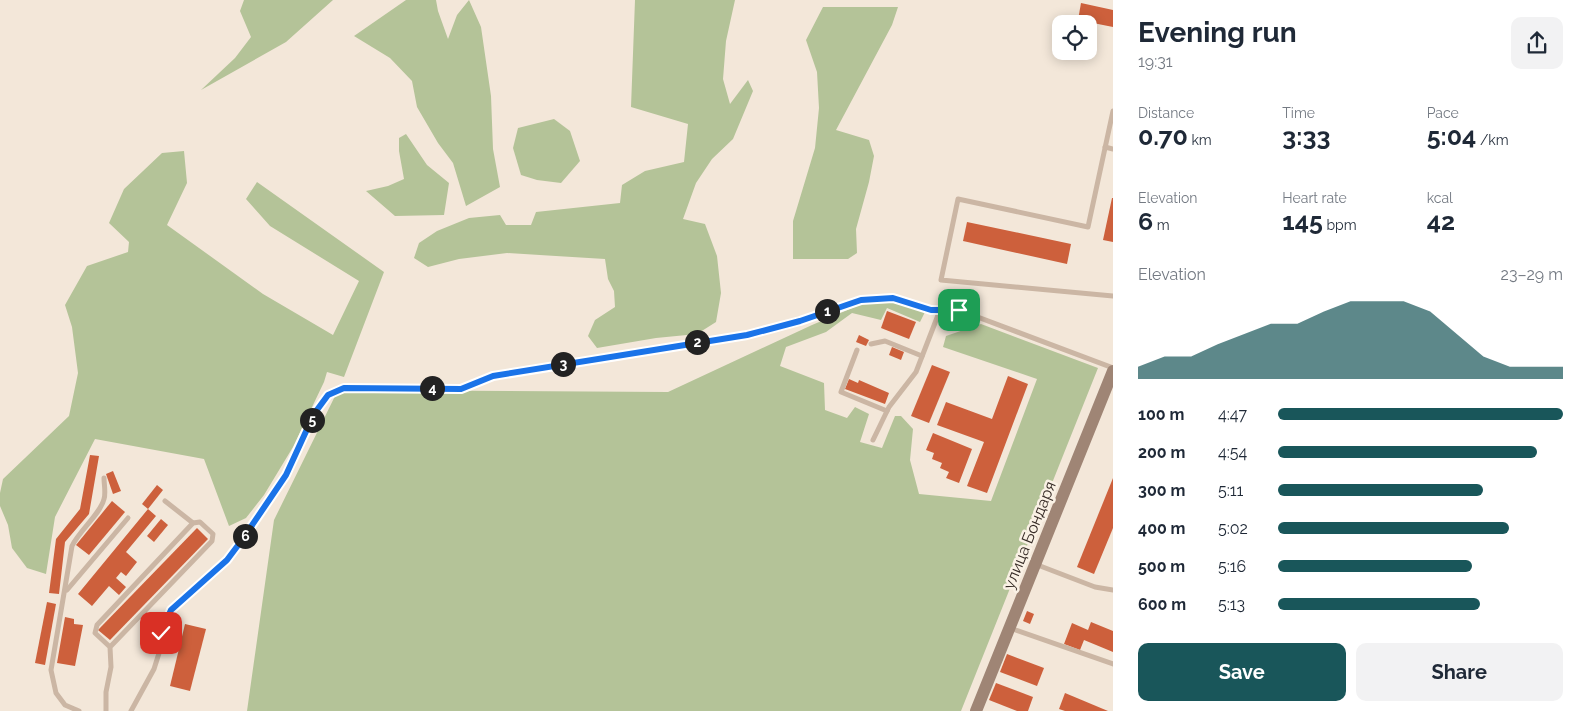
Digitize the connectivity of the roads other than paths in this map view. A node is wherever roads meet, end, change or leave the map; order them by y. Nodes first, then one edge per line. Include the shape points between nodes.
1 (1113, 111) edge
2 (1105, 147) junction
3 (1113, 149) edge
4 (1113, 296) edge
5 (940, 310) junction
6 (871, 344) dead end
7 (857, 350) dead end
8 (922, 356) junction
9 (1113, 370) edge
10 (887, 411) junction
11 (874, 440) dead end
12 (104, 478) dead end
13 (165, 501) dead end
14 (128, 518) dead end
15 (193, 523) junction
16 (1035, 564) junction
17 (1113, 590) edge
18 (65, 592) junction
19 (144, 612) junction
20 (1009, 628) junction
21 (161, 633) junction
22 (110, 647) junction
23 (1113, 664) edge
24 (79, 711) edge
25 (106, 711) edge
26 (131, 711) edge
27 (976, 711) edge

1 - 2 lane
2 - 3 lane
2 - 4 lane via 1088,227 958,199 941,280
5 - 8 lane
5 - 9 lane via 959,310
5 - 21 lane via 893,298 861,300 747,335 493,376 461,389 344,388 328,395 314,414 286,475 242,540 227,560 171,610
6 - 8 lane via 885,341
7 - 10 lane via 841,392
8 - 10 lane via 916,372
9 - 16 main road, улица Бондаря
10 - 11 lane
12 - 18 lane via 105,498 72,546
13 - 15 lane
14 - 18 lane
15 - 19 lane via 200,522 213,534 212,541
15 - 22 lane via 97,625 95,633
16 - 17 lane via 1095,587
16 - 20 main road, улица Бондаря
18 - 24 lane via 51,670 56,693 65,706
19 - 21 lane
19 - 22 lane
20 - 23 lane
20 - 27 main road, улица Бондаря
21 - 26 lane via 154,669
22 - 25 lane

